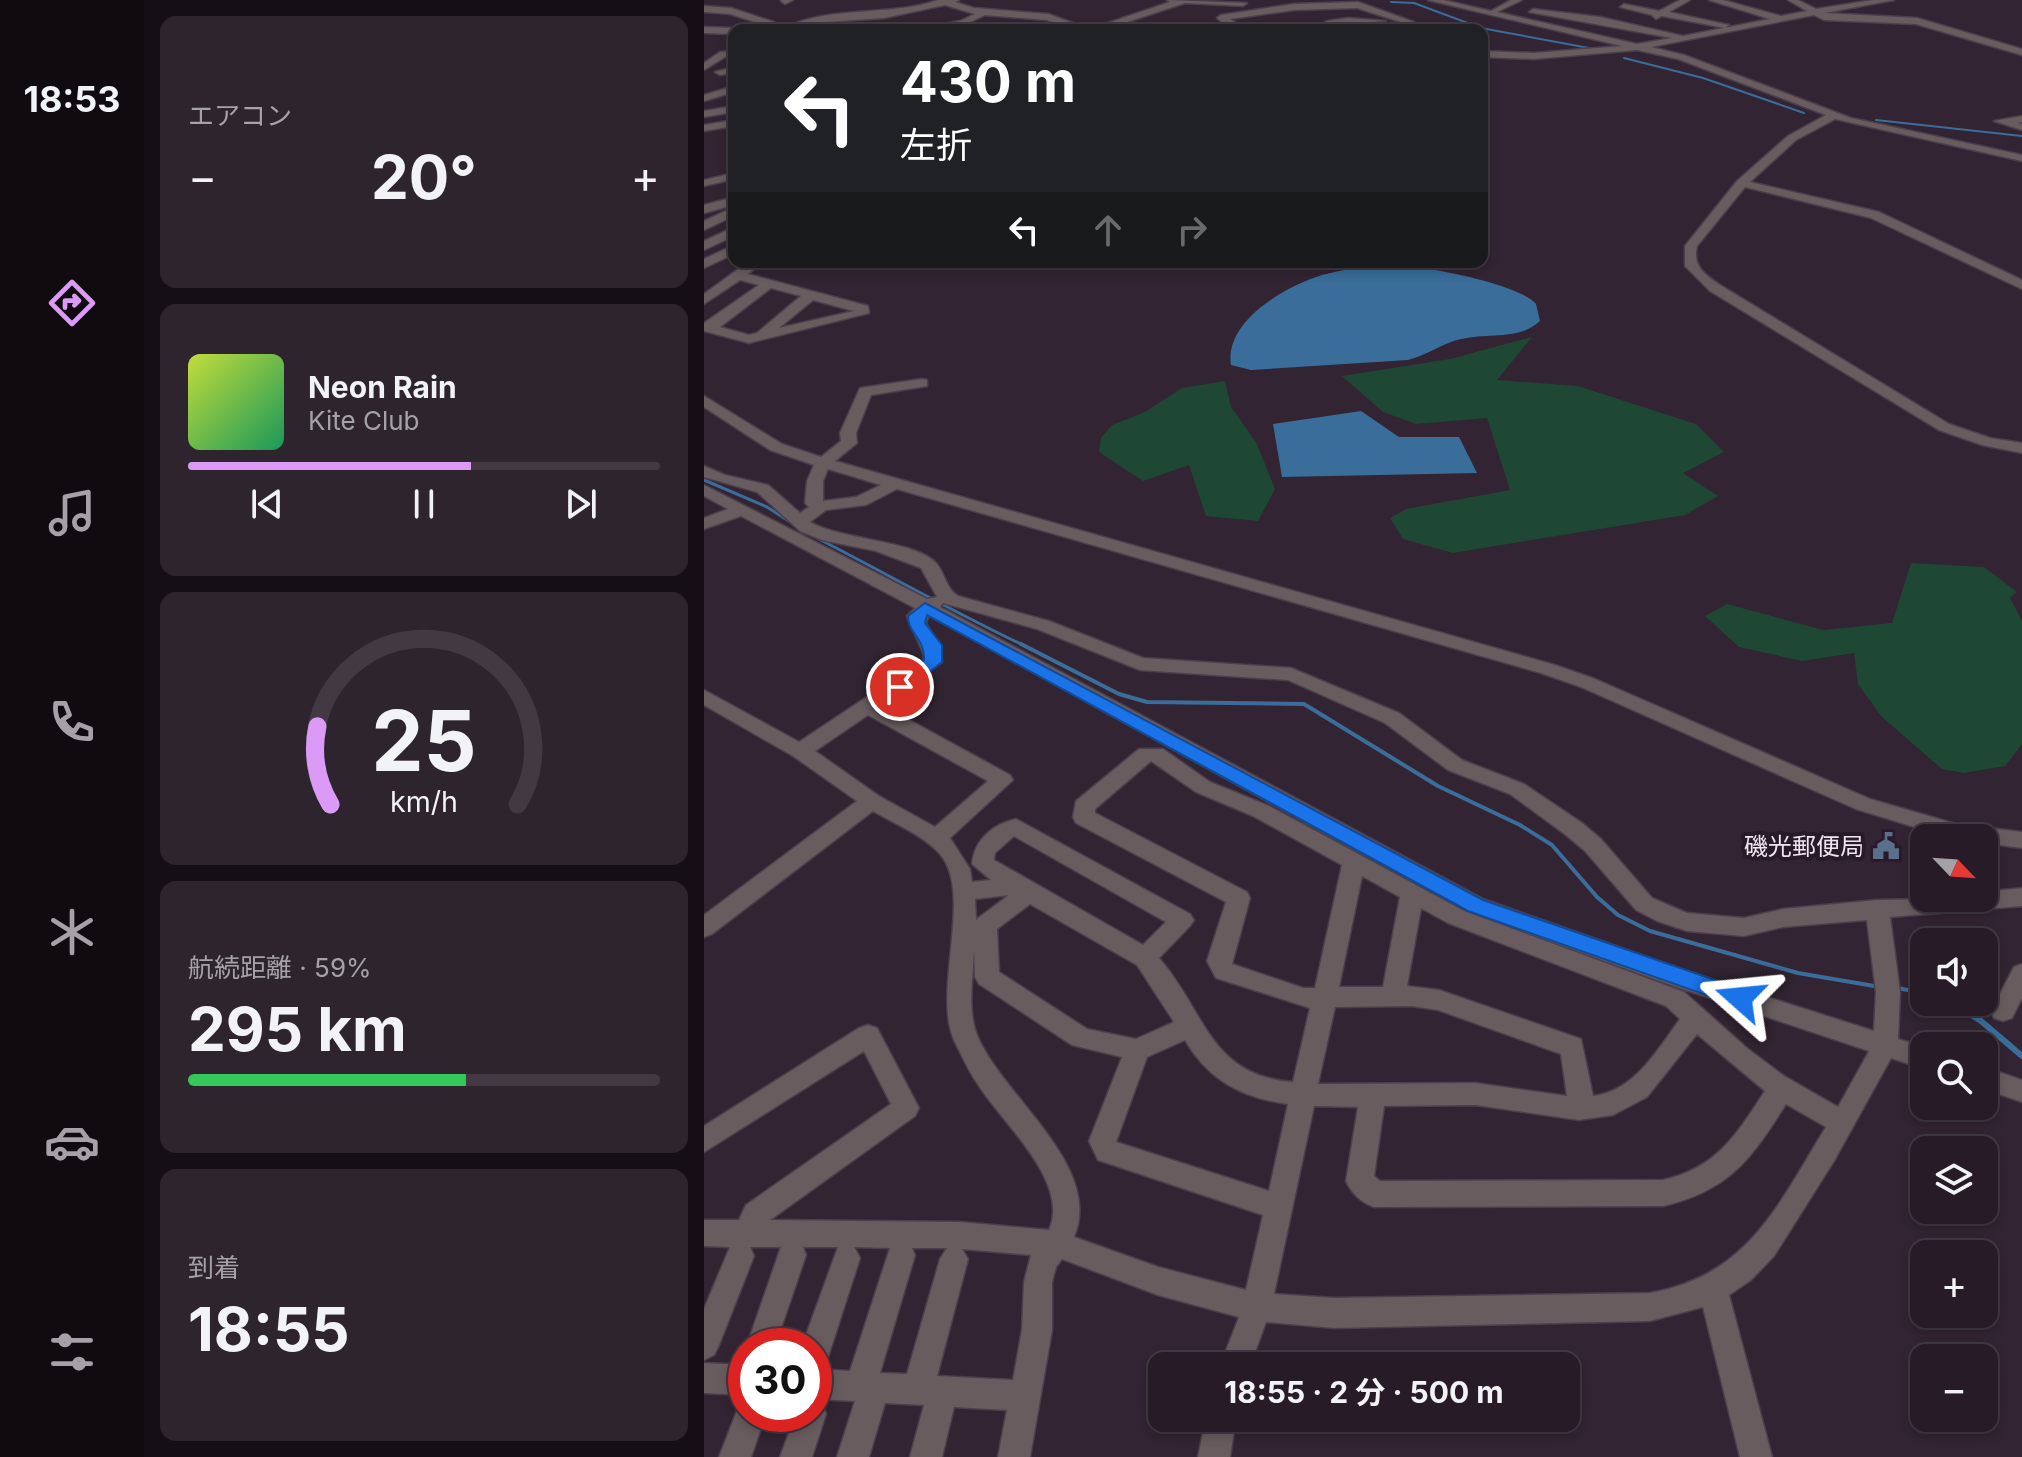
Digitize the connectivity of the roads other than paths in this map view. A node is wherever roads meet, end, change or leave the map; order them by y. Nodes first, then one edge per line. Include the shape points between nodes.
1 (722, 0) edge
2 (1179, 0) edge
3 (1307, 0) edge
4 (1432, 0) edge
5 (1474, 0) edge
6 (1518, 0) edge
7 (1541, 0) edge
8 (1549, 0) edge
9 (1686, 0) edge
10 (1792, 0) edge
11 (1890, 0) edge
12 (947, 1) edge
13 (1358, 2) edge
14 (1452, 3) edge
15 (1705, 3) edge
16 (1730, 3) junction
17 (1492, 4) edge
18 (1625, 4) edge
19 (733, 7) edge
20 (1558, 7) dead end
21 (963, 8) junction
22 (1743, 8) junction
23 (704, 9) edge
24 (1525, 11) junction
25 (1642, 11) junction
26 (983, 12) junction
27 (1810, 12) junction
28 (1759, 13) junction
29 (1543, 14) junction
30 (1659, 14) junction
31 (1677, 18) junction
32 (1783, 19) junction
33 (1507, 20) junction
34 (1600, 20) junction
35 (1695, 21) junction
36 (1618, 23) junction
37 (771, 24) edge
38 (795, 24) edge
39 (886, 24) edge
40 (972, 24) edge
41 (1068, 24) edge
42 (1110, 24) edge
43 (1230, 24) edge
44 (1327, 24) edge
45 (1374, 24) edge
46 (1407, 24) edge
47 (1635, 27) junction
48 (1708, 27) junction
49 (704, 30) edge
50 (1653, 30) junction
51 (728, 31) edge
52 (1671, 34) junction
53 (1683, 39) junction
54 (1642, 47) junction
55 (2022, 52) edge
56 (728, 54) edge
57 (1488, 54) edge
58 (705, 66) edge
59 (728, 68) edge
60 (728, 70) edge
61 (720, 72) dead end
62 (728, 92) edge
63 (704, 98) edge
64 (728, 110) edge
65 (704, 114) edge
66 (1835, 115) junction
67 (2022, 119) edge
68 (728, 124) edge
69 (2022, 127) edge
70 (704, 128) edge
71 (2022, 158) edge
72 (728, 163) edge
73 (719, 165) dead end
74 (728, 177) edge
75 (704, 183) edge
76 (1741, 183) junction
77 (728, 191) edge
78 (728, 201) edge
79 (706, 203) edge
80 (728, 209) edge
81 (728, 214) edge
82 (704, 226) edge
83 (728, 235) edge
84 (704, 246) edge
85 (728, 252) edge
86 (704, 264) edge
87 (747, 268) edge
88 (737, 275) junction
89 (720, 276) dead end
90 (704, 284) edge
91 (768, 284) junction
92 (2022, 285) edge
93 (811, 295) junction
94 (704, 300) edge
95 (707, 328) edge
96 (760, 336) junction
97 (922, 383) dead end
98 (704, 400) edge
99 (2022, 448) edge
100 (822, 463) junction
101 (704, 471) edge
102 (894, 484) junction
103 (704, 490) edge
104 (822, 506) junction
105 (741, 510) junction
106 (800, 521) junction
107 (704, 524) edge
108 (935, 602) junction
109 (704, 696) edge
110 (870, 707) junction
111 (800, 751) junction
112 (872, 801) junction
113 (936, 838) junction
114 (2022, 840) edge
115 (1354, 863) junction
116 (1024, 889) junction
117 (963, 891) junction
118 (1412, 893) junction
119 (2022, 897) edge
120 (1877, 909) junction
121 (704, 928) edge
122 (1145, 958) junction
123 (2022, 974) edge
124 (1393, 996) junction
125 (1325, 997) junction
126 (2003, 1011) dead end
127 (1696, 1017) junction
128 (1189, 1027) junction
129 (1885, 1044) junction
130 (1137, 1050) junction
131 (1910, 1053) edge
132 (1998, 1083) edge
133 (1782, 1088) junction
134 (2022, 1091) edge
135 (1303, 1093) junction
136 (1373, 1095) junction
137 (1582, 1108) junction
138 (1842, 1123) junction
139 (704, 1140) edge
140 (1278, 1207) junction
141 (704, 1233) edge
142 (1057, 1244) junction
143 (743, 1245) junction
144 (792, 1255) dead end
145 (901, 1255) dead end
146 (846, 1258) dead end
147 (954, 1259) dead end
148 (1713, 1291) junction
149 (1257, 1307) junction
150 (766, 1328) edge
151 (823, 1328) edge
152 (704, 1345) edge
153 (1240, 1352) edge
154 (728, 1380) edge
155 (705, 1381) edge
156 (867, 1387) junction
157 (931, 1391) junction
158 (832, 1394) edge
159 (1024, 1396) junction
160 (744, 1432) edge
161 (804, 1432) edge
162 (1218, 1432) edge
163 (735, 1457) edge
164 (796, 1457) edge
165 (853, 1457) edge
166 (926, 1457) edge
167 (1014, 1457) edge
168 (1214, 1457) edge
169 (1756, 1457) edge

1 - 19 street
2 - 3 street
2 - 42 street
4 - 14 street
5 - 17 street
6 - 17 street
7 - 17 street via 1511,13
8 - 24 street
9 - 30 street
10 - 27 street
11 - 27 street
12 - 21 street
12 - 38 street via 884,15
13 - 43 street via 1221,18
13 - 46 street
14 - 33 street
15 - 16 street
15 - 31 street
16 - 22 street
16 - 35 street
18 - 25 street
18 - 34 street
19 - 23 street
19 - 37 street
20 - 29 street
21 - 26 street
21 - 39 street
22 - 28 street
22 - 48 street
24 - 29 street
24 - 33 street
25 - 30 street
25 - 36 street
26 - 40 street
26 - 41 street via 1048,17
27 - 32 street
27 - 55 street via 1838,19 1917,21
28 - 32 street
28 - 48 street via 1740,23
29 - 34 street
30 - 31 street
30 - 47 street
31 - 35 street
31 - 50 street
32 - 53 street
33 - 54 street
34 - 36 street
35 - 48 street
35 - 52 street
36 - 47 street
44 - 45 street
47 - 50 street
49 - 51 street
50 - 52 street
52 - 53 street
53 - 54 street
54 - 57 street via 1570,57
54 - 66 street
56 - 58 street
58 - 59 street
60 - 61 street
62 - 63 street
64 - 65 street
66 - 71 street
66 - 76 street via 1803,129
67 - 69 street via 1999,121
68 - 70 street
72 - 73 street
74 - 75 street
76 - 92 street via 1875,215
76 - 99 street via 1691,246 1688,262 1701,278 1944,427
77 - 79 street
78 - 79 street
79 - 80 street
81 - 82 street
83 - 84 street
85 - 86 street
87 - 88 street
88 - 91 street
88 - 94 street
89 - 90 street
91 - 93 street
91 - 95 street
93 - 96 street
93 - 96 street via 863,309 862,313
95 - 96 street via 739,337
97 - 100 street via 865,391 849,443
98 - 100 street via 776,447
100 - 102 street
100 - 104 street via 814,479 813,503
101 - 106 street via 762,488
102 - 104 street via 860,502
102 - 114 street via 1548,669 1863,804 1956,832
103 - 105 street
104 - 106 street
105 - 107 street
105 - 108 street
106 - 108 street via 828,536 928,565
108 - 110 street via 916,616 916,624 933,645 933,662
108 - 120 street via 1043,625 1140,664 1266,670 1310,680 1392,718 1455,765 1517,789 1593,845 1644,904 1665,915 1744,927
108 - 129 street via 1475,905
109 - 111 street
110 - 111 street
110 - 113 street via 1003,780
111 - 112 street
112 - 113 street
112 - 121 street
113 - 117 street via 959,869
115 - 118 street
115 - 125 street
115 - 125 street via 1261,811 1203,787 1156,754 1146,754 1084,806 1084,817 1239,898 1219,961 1224,971 1303,998
116 - 117 street
116 - 122 street
116 - 122 street via 983,864 984,850 1016,827 1182,920
116 - 130 street via 985,925 987,977 1081,1038
117 - 142 street via 959,1011 976,1059 1061,1179 1066,1223
118 - 124 street
118 - 127 street via 1456,917 1675,999
119 - 120 street
120 - 129 street via 1886,973
122 - 128 street via 1162,975
123 - 126 street
124 - 125 street
124 - 137 street via 1455,1004 1572,1047
125 - 135 street
127 - 133 street
127 - 137 street via 1630,1096
128 - 130 street
128 - 135 street via 1231,1076 1267,1091
129 - 131 street
129 - 138 street
130 - 140 street via 1102,1141 1107,1151
132 - 134 street
133 - 136 street via 1718,1174 1699,1185 1663,1193 1374,1194 1360,1181
133 - 138 street
135 - 136 street
135 - 140 street
136 - 137 street via 1473,1094
138 - 148 street via 1755,1259
139 - 143 street via 868,1035 906,1108 756,1214
140 - 149 street
141 - 143 street
142 - 143 street via 959,1235
142 - 149 street via 1158,1281
142 - 159 street via 1043,1261 1038,1282 1037,1330
143 - 152 street
144 - 150 street
145 - 156 street
146 - 151 street
147 - 157 street
148 - 149 street via 1686,1302 1650,1307 1334,1313
148 - 169 street
149 - 153 street
154 - 155 street
156 - 157 street
156 - 158 street
156 - 165 street
157 - 159 street
157 - 166 street
159 - 167 street
160 - 163 street
161 - 164 street
162 - 168 street

